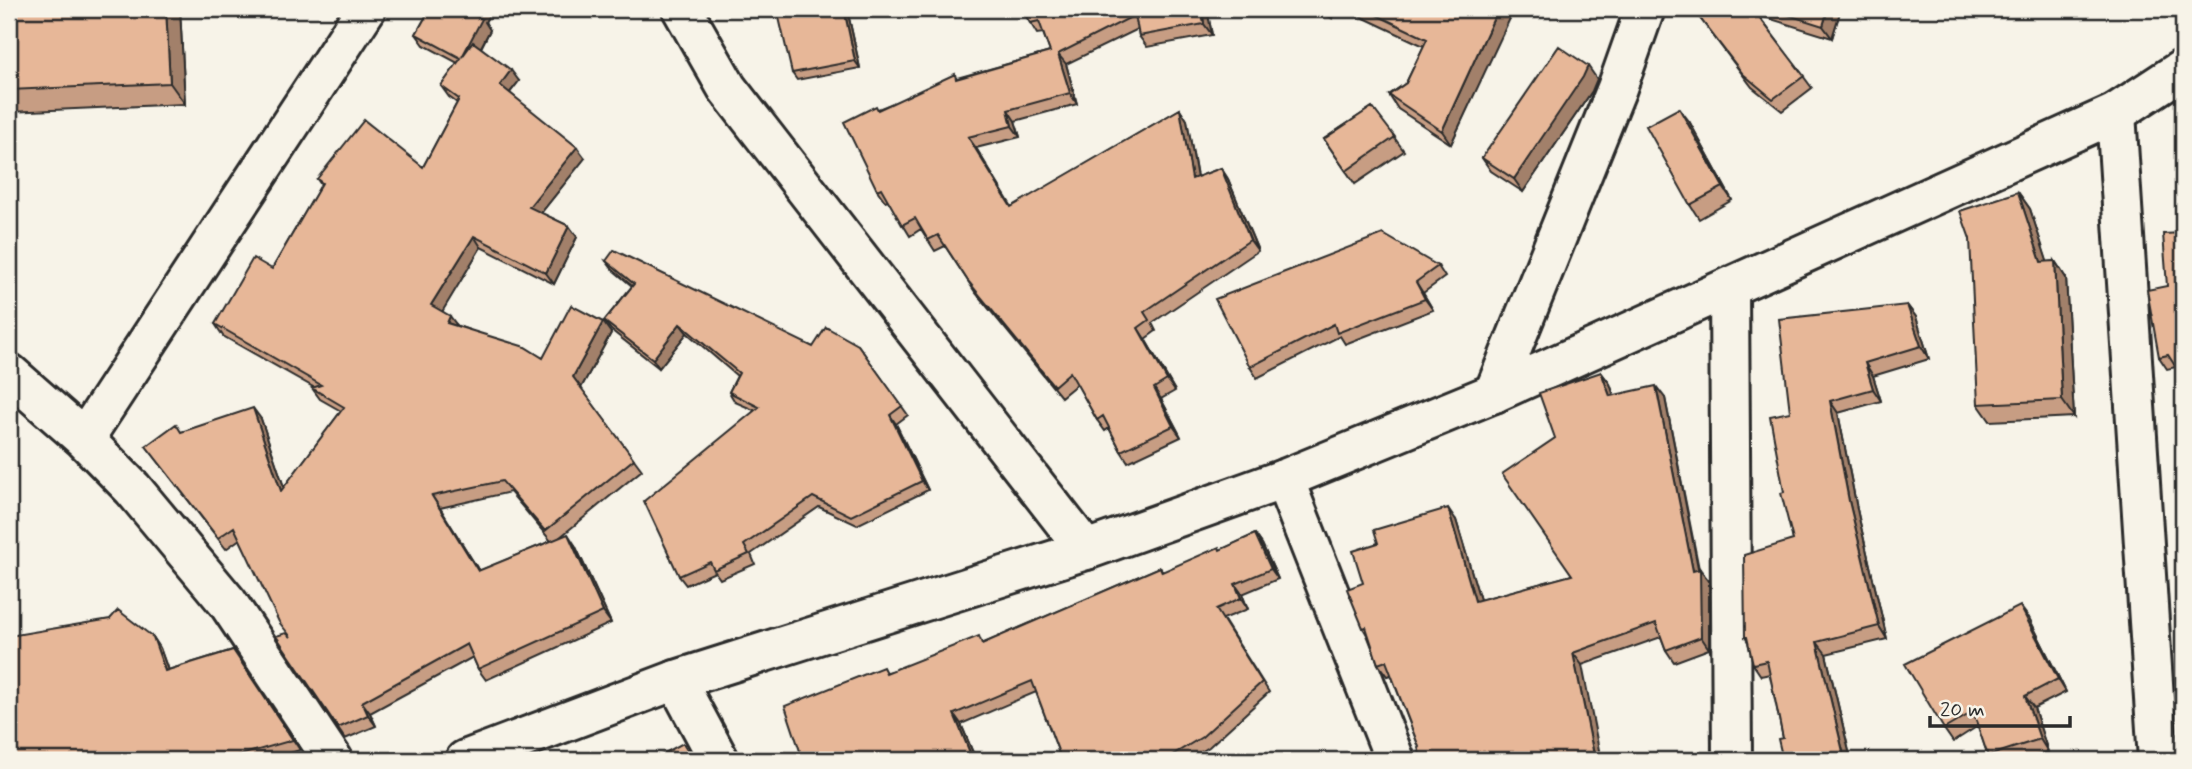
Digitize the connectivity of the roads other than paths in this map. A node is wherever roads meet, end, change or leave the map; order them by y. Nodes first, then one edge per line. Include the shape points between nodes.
1 (366, 9) edge
2 (682, 9) edge
3 (1645, 9) edge
4 (2183, 69) edge
5 (2116, 113) junction
6 (1730, 288) junction
7 (9, 373) edge
8 (1494, 393) junction
9 (84, 439) junction
10 (1284, 480) junction
11 (1086, 550) junction
12 (676, 680) junction
13 (332, 760) edge
14 (465, 760) edge
15 (719, 760) edge
16 (1395, 760) edge
17 (1732, 760) edge
18 (2158, 760) edge

1 - 9 street
2 - 11 street via 727,88
3 - 8 street
4 - 5 street
5 - 6 street
5 - 18 street
6 - 8 street
6 - 17 street
7 - 9 street
8 - 10 street
9 - 13 street via 133,489 228,603
10 - 11 street
10 - 16 street
11 - 12 street
12 - 14 street
12 - 15 street

